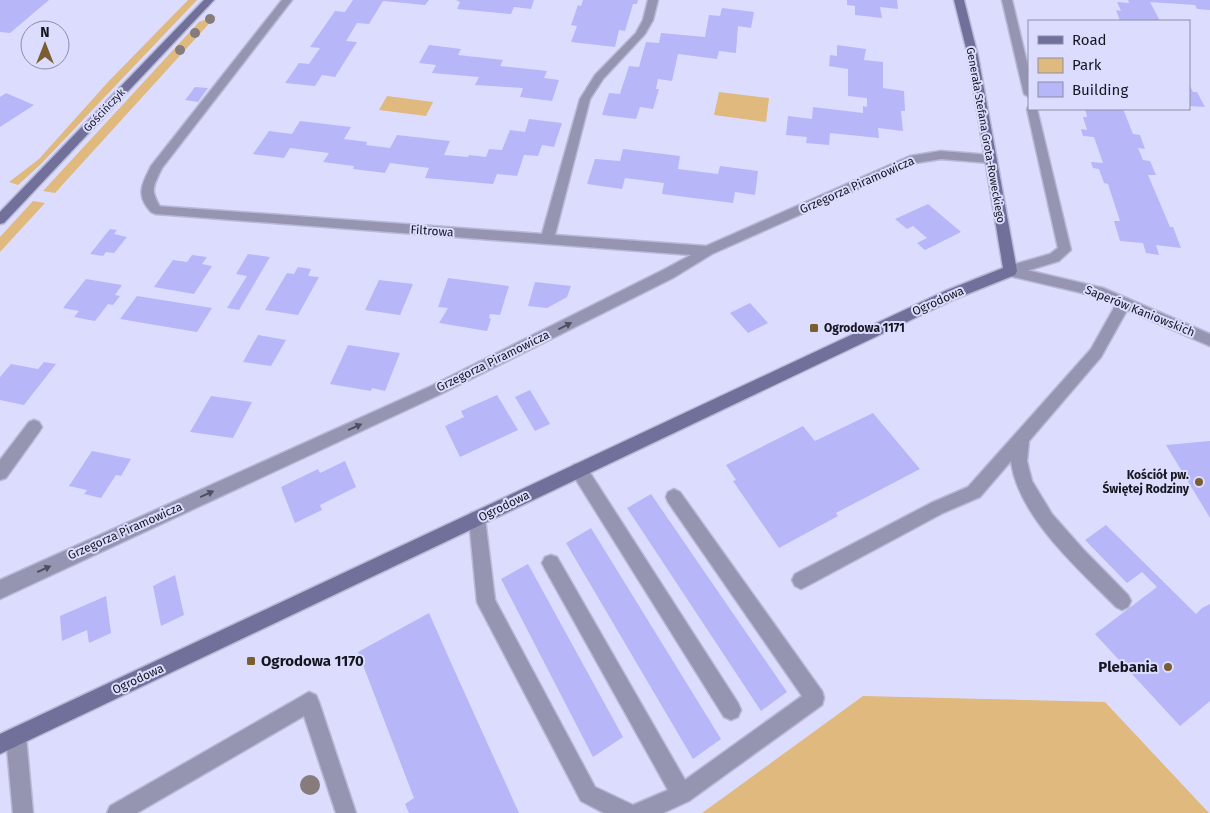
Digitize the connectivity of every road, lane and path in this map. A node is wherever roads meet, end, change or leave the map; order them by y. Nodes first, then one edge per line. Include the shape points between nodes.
1 (209, 0) edge
2 (287, 0) edge
3 (654, 0) edge
4 (959, 0) edge
5 (1007, 0) edge
6 (1028, 90) edge
7 (1032, 110) edge
8 (990, 159) junction
9 (0, 220) edge
10 (547, 240) junction
11 (707, 251) junction
12 (1010, 271) junction
13 (1124, 303) junction
14 (1210, 340) edge
15 (34, 427) dead end
16 (1021, 437) junction
17 (579, 470) junction
18 (0, 473) edge
19 (674, 497) dead end
20 (477, 519) junction
21 (551, 563) dead end
22 (802, 580) dead end
23 (0, 590) edge
24 (1122, 601) dead end
25 (731, 710) dead end
26 (8, 740) edge
27 (682, 794) junction
28 (23, 813) edge
29 (117, 813) edge
30 (346, 813) edge
31 (626, 813) edge
32 (639, 813) edge

1 - 9 street, Gościńczyk
2 - 10 street, Filtrowa via 157,166 148,184 147,198 156,210
3 - 10 street via 640,34 599,77 585,99
4 - 8 street, Generała Stefana Grota-Roweckiego via 973,56
5 - 6 street
7 - 12 street via 1065,250 1054,258
8 - 11 street, Grzegorza Piramowicza via 942,155 914,159
8 - 12 street, Generała Stefana Grota-Roweckiego
10 - 11 street, Filtrowa
23 -> 11 street, Grzegorza Piramowicza via 436,390 668,274
12 - 13 street, Saperów Kaniowskich via 1090,290
12 - 17 street, Ogrodowa via 950,295
13 - 14 street, Saperów Kaniowskich
13 - 16 street via 1096,353
15 - 18 street
16 - 22 street via 974,492
16 - 24 street via 1019,463 1044,516
17 - 20 street, Ogrodowa
17 - 25 street
19 - 27 street via 815,698
20 - 26 street, Ogrodowa
20 - 31 street via 486,602 588,794
21 - 27 street
26 - 28 street
27 - 32 street
29 - 30 street via 309,702

